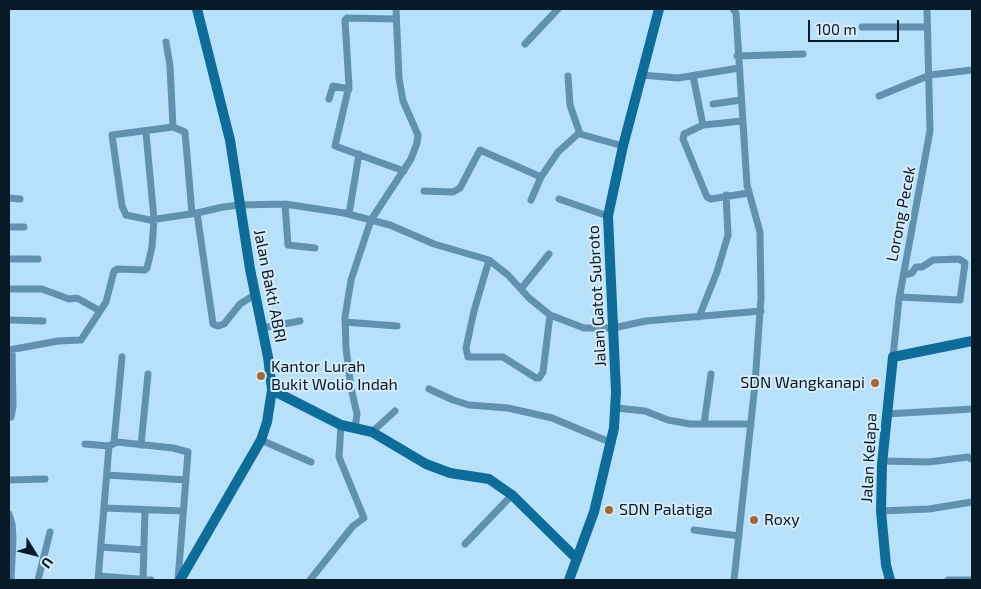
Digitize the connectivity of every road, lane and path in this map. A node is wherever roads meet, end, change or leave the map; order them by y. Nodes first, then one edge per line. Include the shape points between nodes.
1 (197, 9) edge
2 (396, 9) edge
3 (558, 9) edge
4 (659, 9) edge
5 (733, 9) edge
6 (927, 9) edge
7 (396, 19) junction
8 (862, 27) dead end
9 (927, 27) junction
10 (166, 42) dead end
11 (525, 44) dead end
12 (803, 54) dead end
13 (737, 56) junction
14 (739, 68) junction
15 (972, 70) edge
16 (641, 75) junction
17 (930, 75) junction
18 (568, 76) dead end
19 (693, 76) junction
20 (349, 89) junction
21 (878, 96) dead end
22 (329, 99) dead end
23 (741, 100) junction
24 (713, 104) dead end
25 (742, 121) junction
26 (703, 125) junction
27 (174, 128) junction
28 (146, 133) junction
29 (579, 133) junction
30 (623, 146) junction
31 (359, 154) junction
32 (404, 171) junction
33 (541, 178) junction
34 (424, 191) dead end
35 (748, 192) junction
36 (726, 195) junction
37 (9, 198) edge
38 (20, 199) dead end
39 (559, 199) dead end
40 (531, 200) dead end
41 (285, 204) junction
42 (240, 205) junction
43 (195, 213) junction
44 (349, 214) junction
45 (608, 216) junction
46 (154, 219) junction
47 (371, 220) junction
48 (9, 227) edge
49 (24, 227) dead end
50 (315, 248) dead end
51 (549, 254) dead end
52 (9, 259) edge
53 (38, 259) dead end
54 (489, 260) junction
55 (904, 275) junction
56 (9, 289) edge
57 (521, 289) junction
58 (256, 294) junction
59 (900, 297) junction
60 (100, 311) junction
61 (760, 311) junction
62 (550, 315) junction
63 (699, 317) junction
64 (9, 320) edge
65 (44, 321) dead end
66 (300, 321) dead end
67 (345, 322) junction
68 (397, 326) dead end
69 (262, 328) junction
70 (613, 328) junction
71 (972, 341) edge
72 (10, 350) edge
73 (122, 357) dead end
74 (893, 357) junction
75 (148, 374) dead end
76 (711, 374) dead end
77 (11, 389) edge
78 (429, 389) dead end
79 (272, 390) junction
80 (616, 408) junction
81 (972, 409) edge
82 (395, 411) dead end
83 (886, 414) junction
84 (9, 417) edge
85 (704, 424) junction
86 (751, 424) junction
87 (341, 425) junction
88 (355, 429) junction
89 (372, 432) junction
90 (261, 440) junction
91 (612, 442) junction
92 (85, 444) dead end
93 (112, 444) junction
94 (141, 445) junction
95 (972, 459) edge
96 (883, 461) junction
97 (311, 462) dead end
98 (107, 476) junction
99 (45, 479) dead end
100 (9, 480) edge
101 (186, 480) junction
102 (512, 495) junction
103 (972, 502) edge
104 (104, 508) junction
105 (145, 510) junction
106 (183, 511) junction
107 (881, 511) junction
108 (9, 514) edge
109 (694, 530) dead end
110 (50, 532) dead end
111 (739, 536) junction
112 (11, 538) edge
113 (465, 544) dead end
114 (101, 547) junction
115 (144, 550) junction
116 (577, 559) junction
117 (99, 578) edge
118 (12, 580) edge
119 (38, 580) edge
120 (147, 580) edge
121 (179, 580) edge
122 (310, 580) edge
123 (569, 580) edge
124 (734, 580) edge
125 (890, 580) edge
126 (948, 580) edge
127 (972, 580) edge

1 - 42 street, Jalan Bakti ABRI via 230,140
2 - 7 street
3 - 11 street
4 - 16 street, Jalan Gatot Subroto
5 - 13 street via 736,13
6 - 9 street, Lorong Pecek
7 - 20 street via 345,20
7 - 32 street via 402,93 418,135
8 - 9 street
9 - 17 street, Lorong Pecek
10 - 27 street
12 - 13 street
13 - 14 street
14 - 19 street
14 - 23 street
15 - 17 street
16 - 19 street
16 - 30 street, Jalan Gatot Subroto
17 - 21 street
17 - 55 street, Lorong Pecek via 930,136
18 - 29 street via 570,105
19 - 26 street
20 - 22 street via 333,86
20 - 31 street via 335,146
23 - 24 street
23 - 25 street
25 - 26 street
25 - 35 street
26 - 36 street via 684,134 684,143 707,197
27 - 28 street
27 - 43 street via 186,133
28 - 46 street
28 - 46 street via 112,135 125,213
29 - 30 street
29 - 33 street via 558,152
30 - 45 street, Jalan Gatot Subroto
31 - 32 street
31 - 44 street
32 - 47 street
33 - 34 street via 480,150 460,188 453,192
33 - 40 street
35 - 36 street
35 - 61 street via 760,232
36 - 63 street via 728,232 717,272
37 - 38 street
39 - 45 street
41 - 42 street
41 - 44 street
41 - 50 street via 288,245
42 - 43 street
42 - 58 street, Jalan Bakti ABRI
43 - 46 street
43 - 58 street via 213,324 224,324 240,304
44 - 47 street
45 - 70 street, Jalan Gatot Subroto
46 - 60 street via 147,268 116,270
47 - 54 street via 434,244
47 - 67 street via 351,280
48 - 49 street
51 - 57 street
52 - 53 street
54 - 57 street
54 - 62 street via 466,348 469,358 503,357 539,378 543,372
55 - 59 street, Lorong Pecek
55 - 59 street via 912,274 916,267 933,260 959,259 965,263 960,300
56 - 60 street via 42,289 70,299 77,298
57 - 62 street
58 - 69 street, Jalan Bakti ABRI
59 - 74 street, Lorong Pecek
60 - 72 street via 81,340 53,341
61 - 63 street
61 - 86 street
62 - 70 street via 584,328
63 - 70 street
64 - 65 street
66 - 69 street
67 - 68 street
67 - 88 street via 348,371 357,414
69 - 79 street, Jalan Bakti ABRI
70 - 80 street, Jalan Gatot Subroto
71 - 74 street
72 - 77 street
73 - 93 street
74 - 83 street, Jalan Kelapa
75 - 94 street
76 - 85 street
77 - 84 street via 13,413
78 - 91 street via 469,405 508,408 552,418
79 - 87 street
79 - 90 street, Jalan Bakti ABRI
80 - 85 street
80 - 91 street, Jalan Gatot Subroto
81 - 83 street
82 - 89 street
83 - 96 street, Jalan Kelapa
85 - 86 street
86 - 111 street
87 - 88 street
87 - 122 street via 339,457 364,518 353,526
88 - 89 street
89 - 102 street via 426,464 447,472 486,478
90 - 97 street
90 - 121 street, Jalan Bakti ABRI
91 - 116 street, Jalan Gatot Subroto via 594,512
92 - 93 street
93 - 94 street
93 - 98 street
94 - 101 street via 188,452
95 - 96 street
96 - 107 street, Jalan Kelapa
98 - 101 street
98 - 104 street
99 - 100 street
101 - 106 street
102 - 113 street
102 - 116 street
103 - 107 street via 929,509
104 - 105 street
104 - 114 street
105 - 106 street
105 - 115 street
106 - 121 street
107 - 125 street, Jalan Kelapa
108 - 112 street
109 - 111 street
110 - 119 street
111 - 124 street
112 - 118 street
114 - 115 street
114 - 117 street
115 - 120 street
116 - 123 street, Jalan Gatot Subroto
117 - 120 street
126 - 127 street

